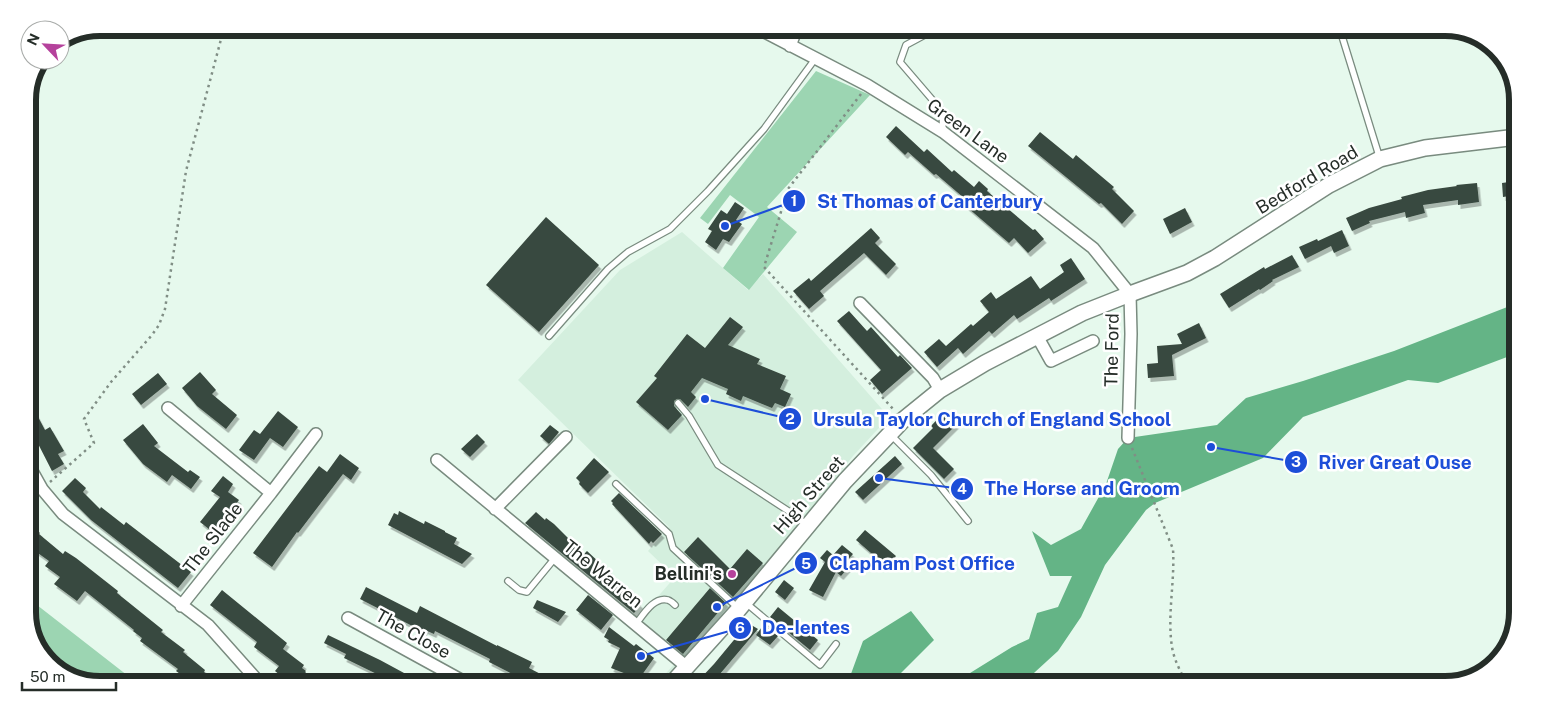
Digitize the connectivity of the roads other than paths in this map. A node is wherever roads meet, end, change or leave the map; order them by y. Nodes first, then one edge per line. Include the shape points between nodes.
1 (772, 36) edge
2 (794, 36) edge
3 (923, 36) edge
4 (1342, 36) edge
5 (790, 46) junction
6 (815, 59) junction
7 (943, 132) junction
8 (1509, 138) edge
9 (1380, 159) junction
10 (1130, 294) junction
11 (860, 303) dead end
12 (549, 336) dead end
13 (1037, 336) junction
14 (1093, 341) dead end
15 (940, 390) junction
16 (678, 403) dead end
17 (168, 408) dead end
18 (316, 434) dead end
19 (889, 434) junction
20 (566, 437) dead end
21 (1128, 438) road end
22 (437, 460) dead end
23 (36, 478) edge
24 (616, 484) dead end
25 (271, 493) junction
26 (495, 509) junction
27 (968, 520) dead end
28 (807, 525) junction
29 (556, 558) junction
30 (508, 581) dead end
31 (675, 604) dead end
32 (742, 605) junction
33 (181, 606) junction
34 (348, 618) dead end
35 (636, 624) junction
36 (836, 644) dead end
37 (687, 667) junction
38 (253, 676) edge
39 (455, 676) edge
40 (679, 676) edge

1 - 5 street, Green Lane
2 - 5 street
3 - 7 lane via 906,45 900,62 942,111
4 - 9 lane
5 - 6 street, Green Lane
6 - 7 street, Green Lane via 867,85
6 - 12 lane via 764,129 708,191 670,229 628,252 608,268
7 - 10 street, Green Lane via 1094,248
8 - 9 street, Bedford Road via 1425,148
9 - 10 street, Bedford Road via 1329,185 1215,258 1187,273
10 - 13 street, High Street
10 - 21 street, The Ford
11 - 15 street via 933,378
13 - 14 street via 1051,361
13 - 15 street, High Street
15 - 19 street, High Street
16 - 28 lane via 718,465
17 - 25 street
18 - 25 street, The Slade
19 - 27 lane via 931,475
19 - 28 street, High Street
20 - 26 street
22 - 26 street, The Warren
23 - 33 street via 63,514
24 - 32 lane via 669,534 673,548
25 - 33 street, The Slade
26 - 29 street, The Warren
28 - 32 street, High Street
29 - 30 lane via 527,592
29 - 35 street, The Warren
31 - 35 lane via 668,600 659,601
32 - 36 lane via 820,665
32 - 37 street, High Street
33 - 38 street via 208,625
34 - 39 street, The Close
35 - 37 street, The Warren
37 - 40 street, High Street

